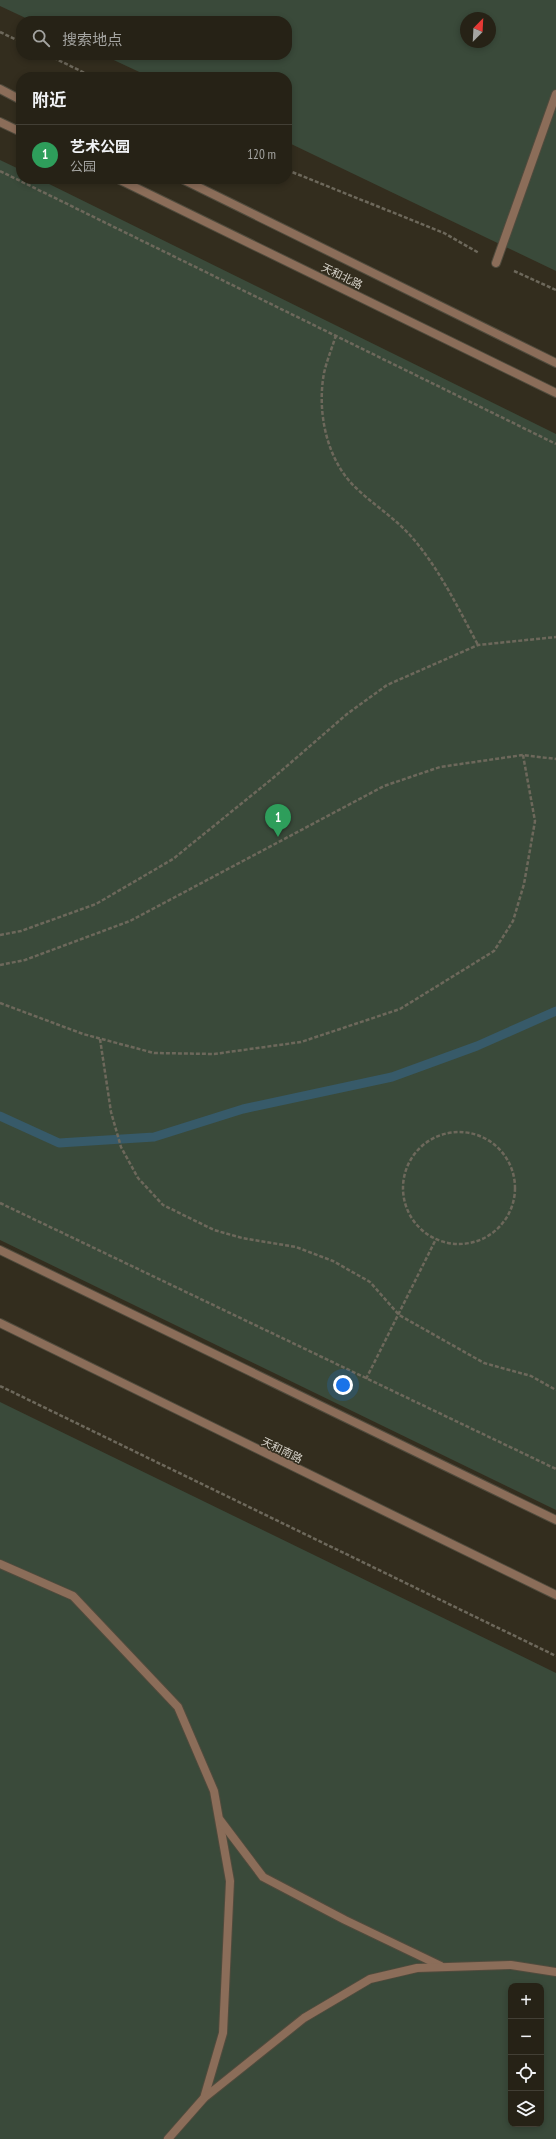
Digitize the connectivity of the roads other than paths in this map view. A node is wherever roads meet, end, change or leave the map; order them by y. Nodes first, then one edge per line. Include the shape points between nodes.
1 (0, 89) edge
2 (556, 94) edge
3 (16, 97) edge
4 (0, 122) edge
5 (16, 130) edge
6 (128, 184) edge
7 (192, 184) edge
8 (496, 263) road end
9 (556, 363) edge
10 (556, 393) edge
11 (0, 1250) edge
12 (0, 1323) edge
13 (556, 1520) edge
14 (0, 1564) edge
15 (556, 1595) edge
16 (219, 1819) junction
17 (443, 1967) junction
18 (556, 1972) edge
19 (204, 2098) junction
20 (168, 2139) edge

1 - 3 street
2 - 8 street
4 - 5 street
6 - 10 street, 天和北路
7 - 9 street, 天和北路
11 - 13 street
12 - 15 street, 天和南路
14 - 16 street via 72,1596 178,1707 214,1791
16 - 17 street via 263,1877
16 - 19 street via 230,1881 223,2033
17 - 18 street via 511,1965
17 - 19 street via 417,1968 370,1979 304,2018
19 - 20 street

